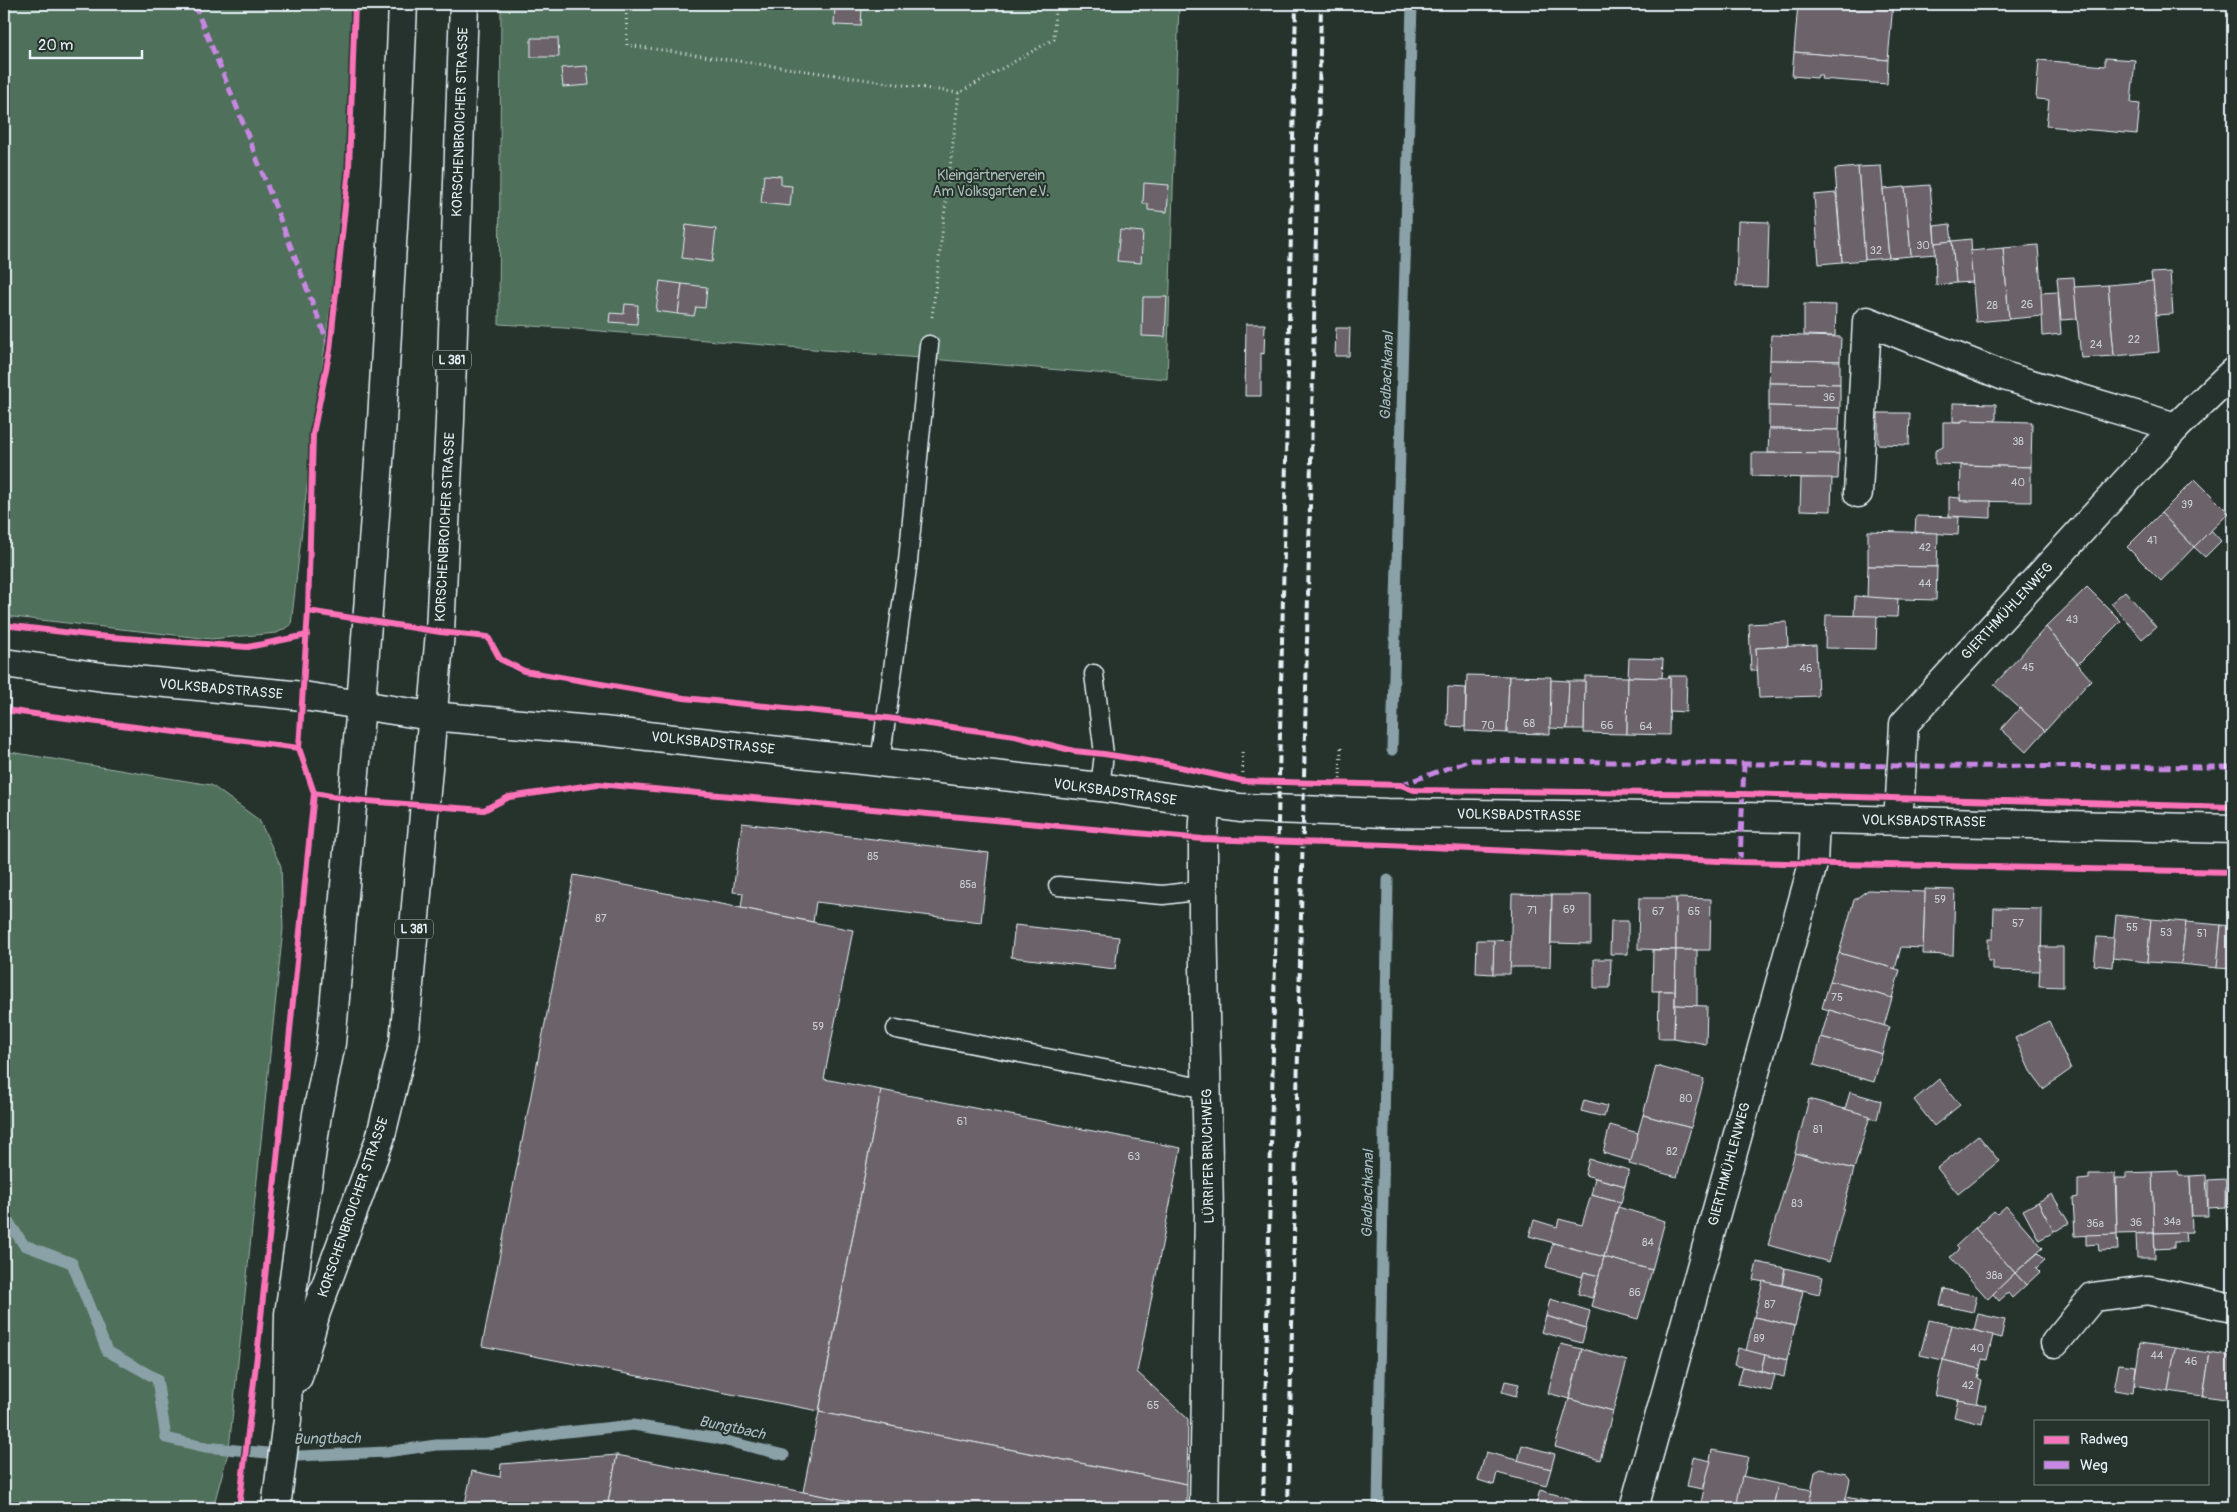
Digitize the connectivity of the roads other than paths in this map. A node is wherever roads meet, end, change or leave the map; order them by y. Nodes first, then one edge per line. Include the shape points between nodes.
1 (403, 4) edge
2 (464, 4) edge
3 (929, 345) road end
4 (2233, 372) edge
5 (2176, 427) junction
6 (1858, 493) dead end
7 (4, 663) edge
8 (1094, 674) dead end
9 (361, 705) junction
10 (431, 716) junction
11 (880, 762) junction
12 (1100, 788) junction
13 (1205, 804) junction
14 (1815, 819) junction
15 (1897, 820) junction
16 (2233, 828) edge
17 (1058, 886) dead end
18 (1204, 890) junction
19 (896, 1029) dead end
20 (1207, 1089) junction
21 (2233, 1308) edge
22 (2054, 1343) dead end
23 (287, 1420) junction
24 (277, 1502) edge
25 (1204, 1508) edge
26 (1634, 1508) edge

1 - 9 main road, KORSCHENBROICHER STRASSE / L 381 via 382,421
2 - 10 main road, KORSCHENBROICHER STRASSE / L 381 via 440,632
3 - 11 lane via 908,561
4 - 5 main road, GIERTHMÜHLENWEG
5 - 6 main road via 2004,376 1867,321
5 - 15 main road, GIERTHMÜHLENWEG via 1904,724
7 - 9 main road, VOLKSBADSTRASSE
8 - 12 lane via 1104,754
9 - 10 main road, VOLKSBADSTRASSE
9 - 23 main road, KORSCHENBROICHER STRASSE / L 381 via 331,1042 317,1114 290,1314
10 - 11 main road, VOLKSBADSTRASSE via 604,731
10 - 23 main road, KORSCHENBROICHER STRASSE / L 381 via 426,807 404,1042 380,1139 316,1312
11 - 12 main road, VOLKSBADSTRASSE
12 - 13 main road, VOLKSBADSTRASSE
13 - 14 main road, VOLKSBADSTRASSE via 1387,813
13 - 18 main road, LÜRRIPER BRUCHWEG
14 - 15 main road, VOLKSBADSTRASSE
14 - 26 main road, GIERTHMÜHLENWEG via 1813,864
15 - 16 main road, VOLKSBADSTRASSE
17 - 18 lane via 1163,895
18 - 20 main road, LÜRRIPER BRUCHWEG
19 - 20 lane
20 - 25 main road, LÜRRIPER BRUCHWEG via 1209,1212
21 - 22 main road via 2148,1290 2093,1297
23 - 24 main road, KORSCHENBROICHER STRASSE / L 381

